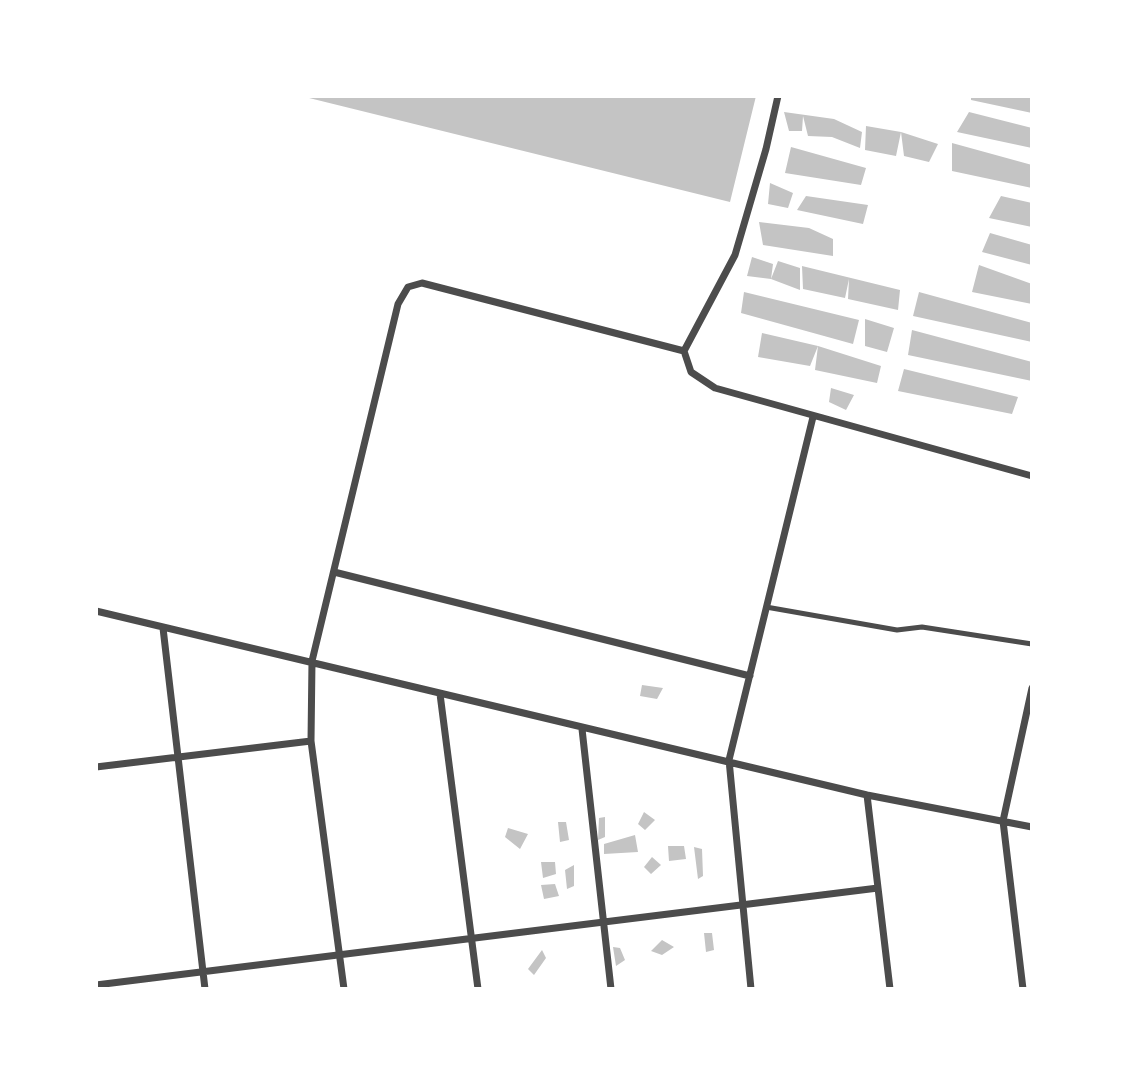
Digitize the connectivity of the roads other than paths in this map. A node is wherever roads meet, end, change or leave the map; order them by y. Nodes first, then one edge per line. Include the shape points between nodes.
1 (778, 96) edge
2 (684, 351) junction
3 (813, 417) junction
4 (1032, 476) edge
5 (334, 572) junction
6 (766, 607) junction
7 (96, 611) edge
8 (163, 628) junction
9 (1032, 644) edge
10 (312, 661) junction
11 (750, 676) junction
12 (1032, 688) edge
13 (440, 694) junction
14 (582, 729) junction
15 (311, 741) junction
16 (178, 757) junction
17 (729, 760) junction
18 (96, 767) edge
19 (867, 795) junction
20 (1003, 821) junction
21 (1032, 828) edge
22 (878, 888) junction
23 (743, 906) junction
24 (604, 923) junction
25 (472, 939) junction
26 (341, 956) junction
27 (203, 972) junction
28 (96, 985) edge
29 (205, 989) edge
30 (344, 989) edge
31 (478, 989) edge
32 (611, 989) edge
33 (751, 989) edge
34 (890, 989) edge
35 (1023, 989) edge

1 - 2 street via 735,255
2 - 3 street via 691,372 715,388
2 - 5 street via 422,283 408,287 398,304
3 - 4 street
3 - 6 street
5 - 10 street
5 - 11 street
6 - 9 lane via 897,630 922,627
6 - 11 street
7 - 8 street
8 - 10 street
8 - 16 street
10 - 13 street
10 - 15 street
11 - 17 street
12 - 20 street
13 - 14 street
13 - 25 street
14 - 17 street
14 - 24 street
15 - 16 street
15 - 26 street
16 - 18 street
16 - 27 street
17 - 19 street
17 - 23 street
19 - 20 street
19 - 22 street
20 - 21 street
20 - 35 street
22 - 23 street
22 - 34 street
23 - 24 street
23 - 33 street
24 - 25 street
24 - 32 street
25 - 26 street
25 - 31 street
26 - 27 street
26 - 30 street
27 - 28 street
27 - 29 street

